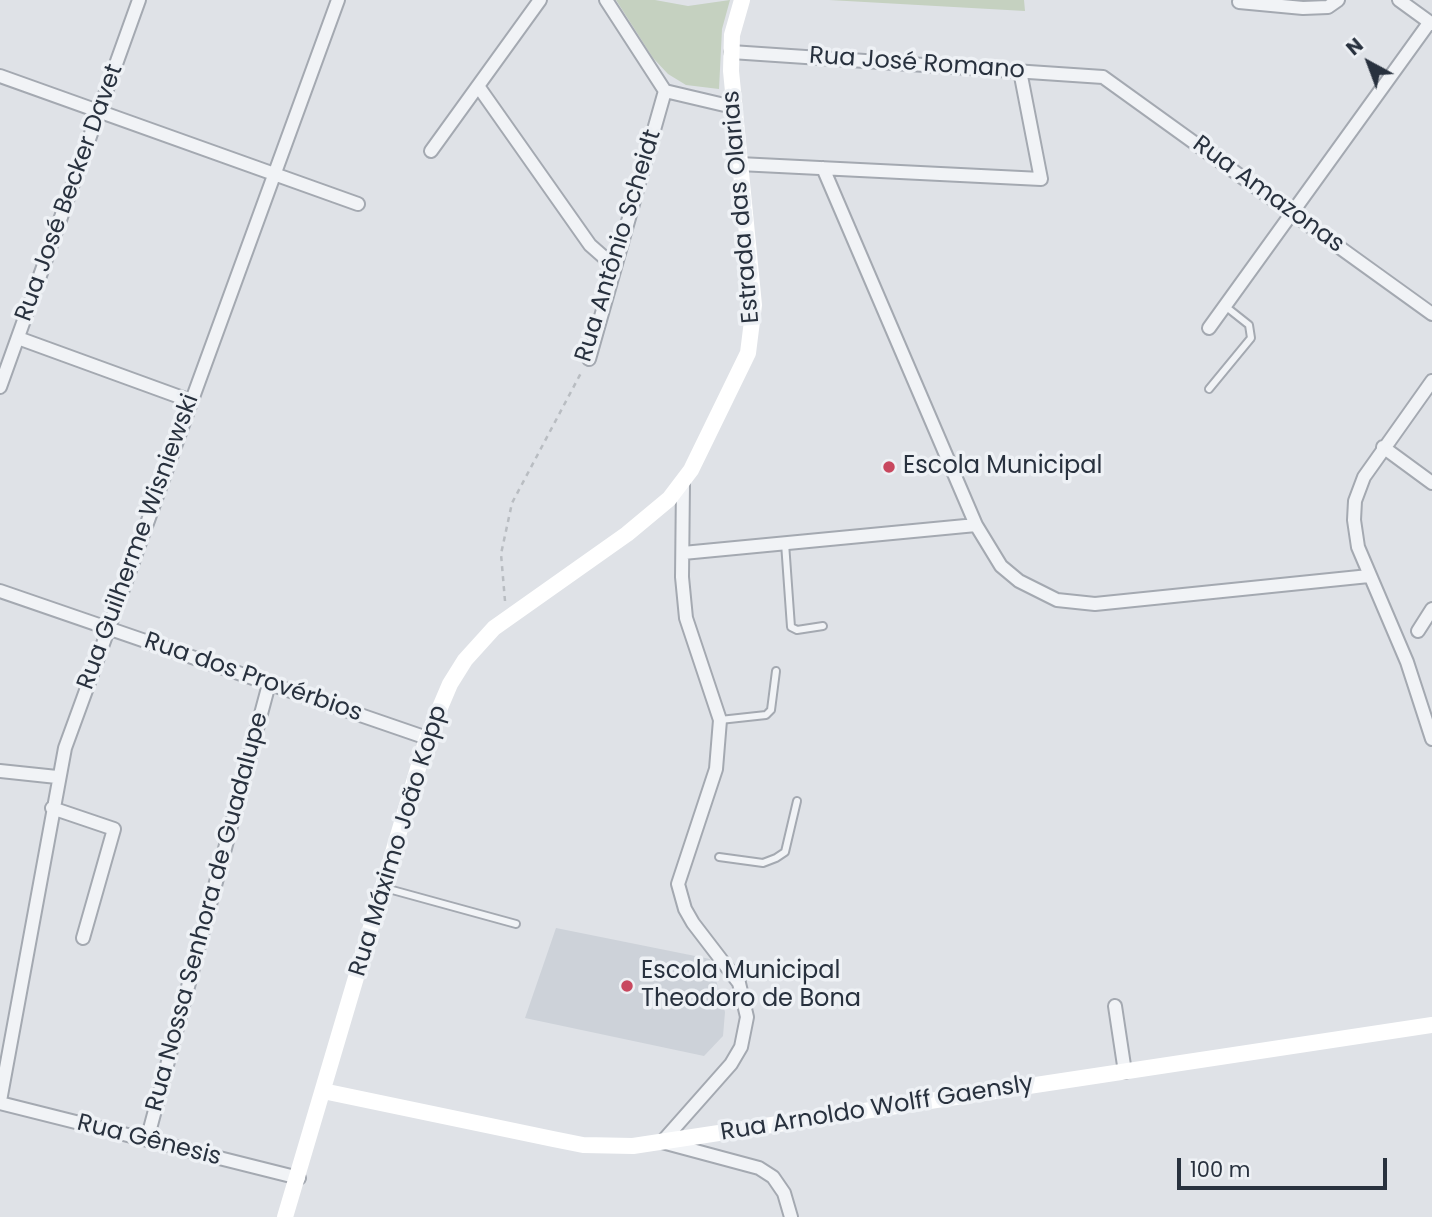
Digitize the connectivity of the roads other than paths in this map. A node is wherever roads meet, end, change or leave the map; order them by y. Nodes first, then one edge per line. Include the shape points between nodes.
1 (139, 0) edge
2 (338, 0) edge
3 (541, 0) edge
4 (606, 0) edge
5 (741, 0) edge
6 (1338, 0) edge
7 (1399, 0) edge
8 (1239, 2) dead end
9 (1430, 23) edge
10 (731, 52) junction
11 (1020, 71) junction
12 (0, 76) edge
13 (1103, 76) joint
14 (478, 86) junction
15 (665, 90) junction
16 (733, 107) junction
17 (99, 111) junction
18 (431, 151) dead end
19 (739, 164) junction
20 (823, 168) junction
21 (274, 174) junction
22 (358, 204) dead end
23 (1292, 213) junction
24 (615, 267) junction
25 (1225, 306) junction
26 (1432, 314) edge
27 (1209, 328) dead end
28 (18, 338) junction
29 (589, 359) road end
30 (1432, 381) edge
31 (0, 387) edge
32 (1209, 389) dead end
33 (191, 401) junction
34 (1383, 447) junction
35 (683, 483) junction
36 (1432, 483) edge
37 (976, 525) junction
38 (785, 543) junction
39 (683, 553) junction
40 (1369, 576) junction
41 (0, 590) edge
42 (1432, 609) edge
43 (823, 626) dead end
44 (108, 628) junction
45 (1418, 631) dead end
46 (776, 671) dead end
47 (269, 684) junction
48 (720, 720) junction
49 (427, 738) junction
50 (1432, 739) edge
51 (0, 771) edge
52 (57, 777) junction
53 (796, 801) dead end
54 (52, 808) junction
55 (719, 856) dead end
56 (383, 887) junction
57 (516, 924) dead end
58 (83, 938) dead end
59 (1115, 1006) dead end
60 (1432, 1025) edge
61 (1125, 1072) junction
62 (323, 1091) junction
63 (0, 1102) edge
64 (147, 1140) junction
65 (662, 1142) junction
66 (299, 1178) junction
67 (285, 1217) edge
68 (791, 1217) edge

1 - 17 street, Rua José Becker Davet
2 - 21 street, Rua Guilherme Wisniewski
3 - 14 street
4 - 15 street
5 - 10 main road, Estrada das Olarias
6 - 8 street via 1328,7 1304,8
7 - 9 street
9 - 23 street
10 - 11 street, Rua José Romano
10 - 16 main road, Estrada das Olarias
11 - 13 street, Rua José Romano
11 - 20 street via 1041,179
12 - 17 street
13 - 23 street, Rua Amazonas
14 - 18 street
14 - 24 street via 590,245
15 - 16 street
15 - 24 street, Rua Antônio Scheidt
16 - 19 main road, Estrada das Olarias
17 - 21 street
17 - 28 street, Rua José Becker Davet
19 - 20 street
19 - 35 main road, Estrada das Olarias via 754,305 752,338 740,374
20 - 37 street
21 - 22 street
21 - 33 street, Rua Guilherme Wisniewski
23 - 25 street
23 - 26 street, Rua Amazonas
24 - 29 street, Rua Antônio Scheidt
25 - 27 street
25 - 32 lane via 1249,324 1251,338
28 - 31 street, Rua José Becker Davet
28 - 33 street
30 - 34 street
33 - 44 street, Rua Guilherme Wisniewski
34 - 36 street
34 - 40 street via 1354,501 1356,537
35 - 39 street, Estrada das Olarias
35 - 49 main road, Rua Máximo João Kopp via 650,516 481,640 450,684
37 - 38 street
37 - 40 street via 1000,566 1019,581 1077,604
38 - 39 street
38 - 43 lane via 791,627
39 - 48 street, Estrada das Olarias via 686,618
40 - 50 street via 1407,662
41 - 44 street, Rua dos Provérbios
42 - 45 street
44 - 47 street, Rua dos Provérbios
44 - 52 street, Rua Guilherme Wisniewski
46 - 48 lane via 771,710 765,715
47 - 49 street, Rua dos Provérbios
47 - 64 street, Rua Nossa Senhora de Guadalupe
48 - 65 street, Estrada das Olarias via 716,769 678,884 685,909 739,983 746,1031 732,1064
49 - 56 main road, Rua Máximo João Kopp
51 - 52 street
52 - 54 street, Rua Guilherme Wisniewski
53 - 55 lane via 785,852 763,863
54 - 58 street via 114,829
54 - 63 street, Rua Guilherme Wisniewski
56 - 57 lane
56 - 62 main road, Rua Máximo João Kopp
59 - 61 street
60 - 61 main road, Rua Arnoldo Wolff Gaensly
61 - 65 main road, Rua Arnoldo Wolff Gaensly
62 - 65 main road, Rua Arnoldo Wolff Gaensly via 583,1144
62 - 66 main road, Rua Máximo João Kopp
63 - 64 street, Rua Gênesis
64 - 66 street, Rua Gênesis
65 - 68 street via 759,1168 785,1193
66 - 67 main road, Rua Máximo João Kopp

